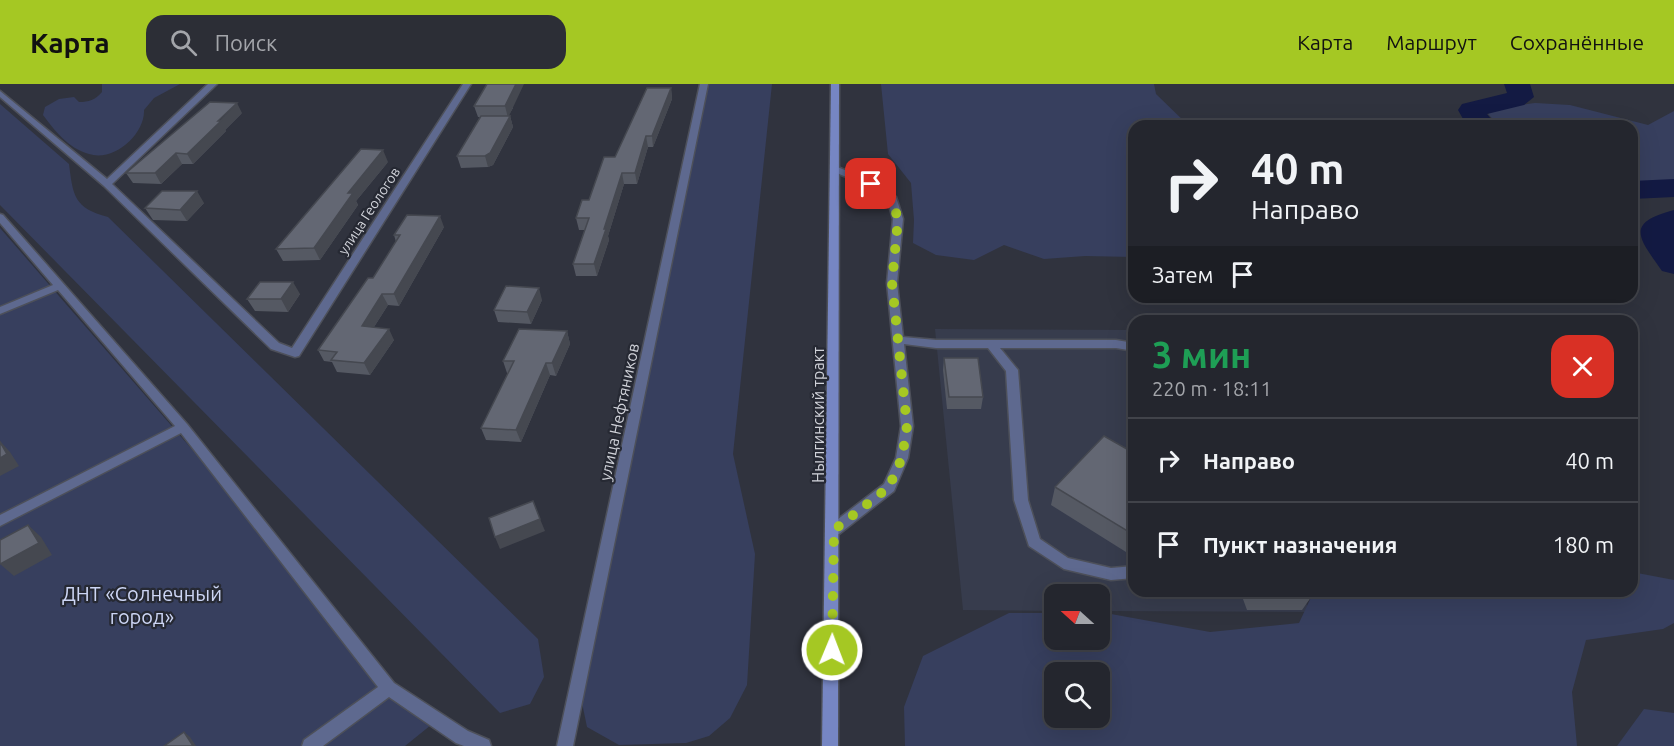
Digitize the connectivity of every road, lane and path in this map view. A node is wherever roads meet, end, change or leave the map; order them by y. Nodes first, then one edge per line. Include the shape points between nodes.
1 (213, 84) edge
2 (466, 84) edge
3 (704, 84) edge
4 (836, 84) edge
5 (0, 93) edge
6 (835, 169) junction
7 (107, 184) junction
8 (0, 217) edge
9 (62, 285) junction
10 (0, 311) edge
11 (898, 340) junction
12 (991, 344) junction
13 (1128, 346) edge
14 (183, 427) junction
15 (0, 521) edge
16 (834, 530) junction
17 (1128, 573) edge
18 (389, 688) junction
19 (309, 746) edge
20 (483, 746) edge
21 (566, 746) edge
22 (830, 746) edge

1 - 7 street
2 - 7 street, улица Геологов via 295,353 275,346
3 - 21 street, улица Нефтяников
4 - 6 main road, Нылгинский тракт
5 - 7 street
6 - 11 street via 891,197 898,219 892,283
6 - 16 main road, Нылгинский тракт
8 - 9 street
9 - 10 street
9 - 14 street
11 - 12 street
11 - 16 street via 907,426 902,458 889,487
12 - 13 street
12 - 17 street via 1012,370 1021,500 1034,542 1064,563 1111,574
14 - 15 street
14 - 18 street
16 - 22 main road, Нылгинский тракт
18 - 19 street
18 - 20 street via 462,737

